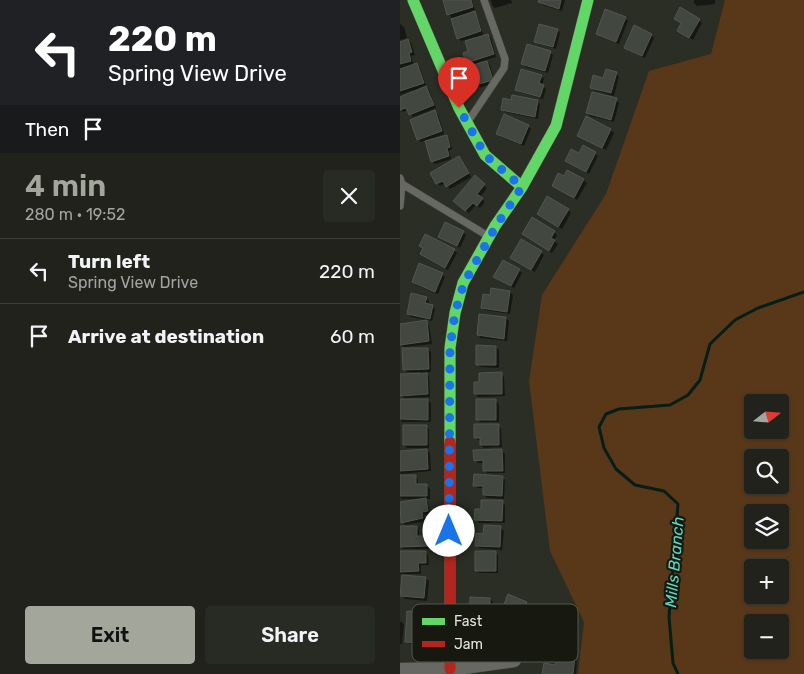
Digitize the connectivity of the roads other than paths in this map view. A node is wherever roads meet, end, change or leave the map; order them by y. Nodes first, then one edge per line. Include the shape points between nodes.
1 (413, 0) edge
2 (484, 0) edge
3 (588, 0) edge
4 (468, 123) junction
5 (401, 181) edge
6 (522, 187) junction
7 (400, 206) edge
8 (489, 236) junction
9 (450, 604) edge
10 (450, 662) edge
11 (500, 662) edge
12 (450, 669) junction
13 (400, 670) edge

1 - 4 street
2 - 4 lane via 505,59 504,68
3 - 6 street via 556,126
4 - 6 street via 485,155
5 - 7 lane
5 - 8 lane
6 - 8 street
8 - 9 street via 464,283 450,348
10 - 12 street
11 - 12 street
12 - 13 street

